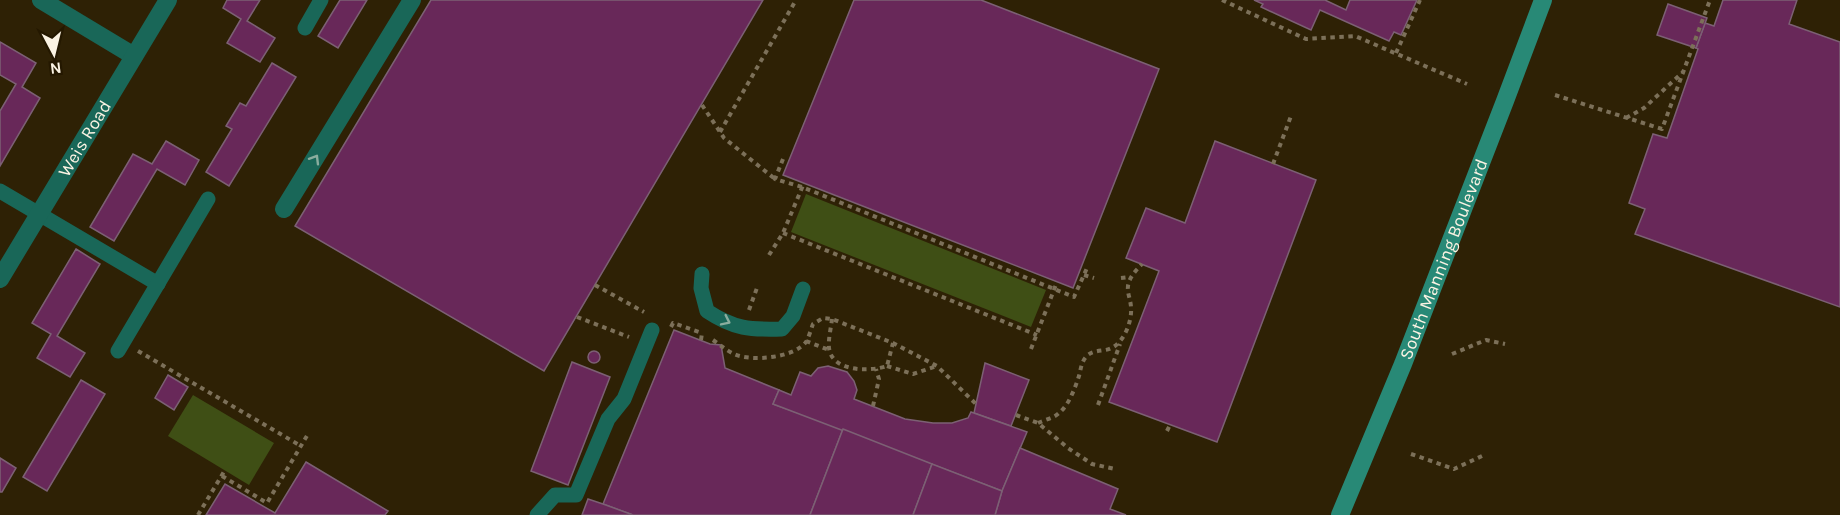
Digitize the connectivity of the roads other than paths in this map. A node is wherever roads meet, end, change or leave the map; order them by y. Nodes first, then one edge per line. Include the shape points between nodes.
1 (41, 0) edge
2 (168, 0) edge
3 (321, 0) edge
4 (412, 0) edge
5 (1543, 0) edge
6 (305, 28) dead end
7 (134, 56) junction
8 (0, 191) edge
9 (208, 199) dead end
10 (284, 209) dead end
11 (39, 214) junction
12 (702, 274) dead end
13 (0, 279) edge
14 (158, 284) junction
15 (803, 289) dead end
16 (656, 326) road end
17 (121, 347) road end
18 (537, 515) edge
19 (1340, 515) edge

1 - 7 street
2 - 7 street, Weis Road
3 - 6 lane
10 -> 4 street
5 - 19 street, South Manning Boulevard
7 - 11 street, Weis Road
8 - 11 lane
9 - 14 lane
11 - 13 street, Weis Road
11 - 14 lane
12 -> 15 lane via 707,311 743,329 782,329 793,316
14 - 17 lane
16 - 18 lane via 624,399 608,419 576,495 555,495

